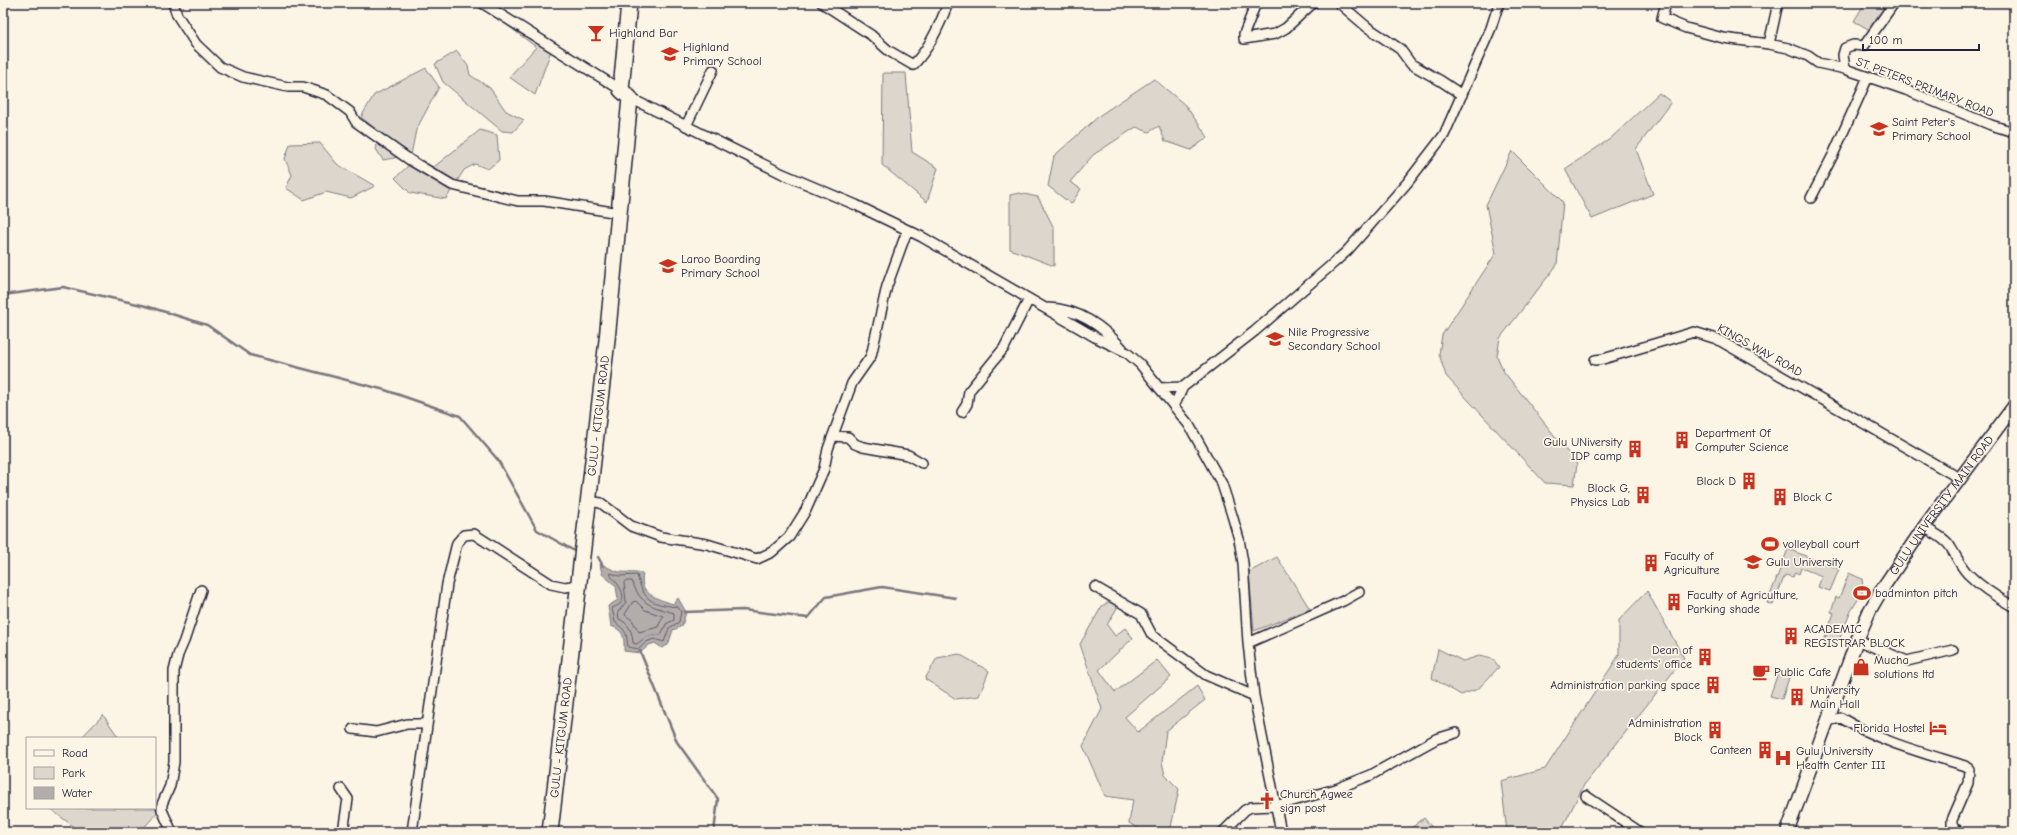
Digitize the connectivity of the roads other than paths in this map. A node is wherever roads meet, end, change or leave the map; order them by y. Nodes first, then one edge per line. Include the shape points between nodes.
1 (173, 3) edge
2 (482, 3) edge
3 (629, 3) edge
4 (822, 3) edge
5 (948, 3) edge
6 (1256, 3) edge
7 (1313, 3) edge
8 (1339, 3) edge
9 (1499, 3) edge
10 (1666, 3) edge
11 (1778, 3) edge
12 (1894, 3) edge
13 (1769, 44) junction
14 (1845, 69) junction
15 (713, 70) dead end
16 (1868, 77) junction
17 (625, 94) junction
18 (1462, 95) junction
19 (686, 126) junction
20 (2014, 132) edge
21 (1811, 198) dead end
22 (619, 213) junction
23 (907, 230) junction
24 (1029, 299) junction
25 (1595, 360) dead end
26 (1183, 387) junction
27 (1160, 388) junction
28 (1174, 406) junction
29 (2014, 406) edge
30 (962, 412) dead end
31 (2010, 418) edge
32 (833, 436) junction
33 (922, 463) dead end
34 (1959, 478) junction
35 (589, 501) junction
36 (1924, 527) junction
37 (578, 584) junction
38 (1095, 588) dead end
39 (201, 590) dead end
40 (1359, 592) dead end
41 (2014, 607) edge
42 (1857, 640) junction
43 (1248, 643) junction
44 (1953, 650) dead end
45 (1254, 696) junction
46 (1827, 721) junction
47 (427, 724) junction
48 (353, 729) dead end
49 (1456, 733) dead end
50 (341, 789) dead end
51 (1586, 796) dead end
52 (1275, 806) junction
53 (172, 832) edge
54 (343, 832) edge
55 (412, 832) edge
56 (550, 832) edge
57 (1223, 832) edge
58 (1281, 832) edge
59 (1640, 832) edge
60 (1787, 832) edge
61 (1960, 832) edge

1 - 22 street via 177,15 196,44 220,67 243,77 288,87 303,87 327,95 350,112 356,122 416,164 452,185 518,201 544,201
2 - 17 street
3 - 17 main road, GULU - KITGUM ROAD
4 - 5 street via 913,65 934,36
6 - 7 street via 1242,38 1244,39 1275,34 1286,28
8 - 18 street via 1367,27 1400,49 1411,64
9 - 18 street
10 - 13 street, ST. PETERS PRIMARY ROAD via 1662,18 1692,30
11 - 13 street
12 - 14 street via 1864,46 1853,45 1845,48
13 - 14 street, ST. PETERS PRIMARY ROAD via 1808,56 1818,64
14 - 16 street, ST. PETERS PRIMARY ROAD
15 - 19 street
16 - 20 street, ST. PETERS PRIMARY ROAD
16 - 21 street
17 - 19 street
17 - 22 main road, GULU - KITGUM ROAD
18 - 26 street via 1438,144 1347,251 1255,331
19 - 23 street via 783,174
22 - 35 main road, GULU - KITGUM ROAD
23 - 24 street
23 - 32 street via 887,286 871,356 852,383
24 - 27 street via 1047,308 1062,308 1083,316 1105,331 1140,364
24 - 30 street via 1004,348 969,391 967,404
25 - 34 street, KINGS WAY ROAD via 1694,332 1706,334
26 - 27 street
26 - 28 street
27 - 28 street
28 - 43 street via 1189,425 1214,467 1232,515 1243,563
29 - 31 street, GULU UNIVERSITY MAIN ROAD
31 - 34 street, GULU UNIVERSITY MAIN ROAD
32 - 33 street via 848,438 863,447 908,455
32 - 35 street via 824,470 806,510 789,537 764,557 757,559 707,544 661,537 631,526 602,503
34 - 36 street, GULU UNIVERSITY MAIN ROAD
35 - 37 main road, GULU - KITGUM ROAD
36 - 41 street via 1951,547 1968,574 1988,591
36 - 42 street, GULU UNIVERSITY MAIN ROAD via 1877,598
37 - 47 street via 565,587 551,584 474,534 460,538 453,555 447,584
37 - 56 main road, GULU - KITGUM ROAD
38 - 45 street via 1141,614 1152,634 1206,675
39 - 53 street via 174,671 174,762 170,786 162,804 162,810
40 - 43 street
42 - 44 street via 1907,660
42 - 46 street, GULU UNIVERSITY MAIN ROAD
43 - 45 street
45 - 52 street
46 - 60 street, GULU UNIVERSITY MAIN ROAD
46 - 61 street via 1841,718 1867,733 1969,769 1968,783 1952,820 1952,826
47 - 48 street via 407,724 376,732
47 - 55 street
49 - 52 street via 1436,739 1371,775 1336,790
50 - 54 street via 348,799
51 - 59 street
52 - 57 street via 1257,806 1246,810
52 - 58 street

